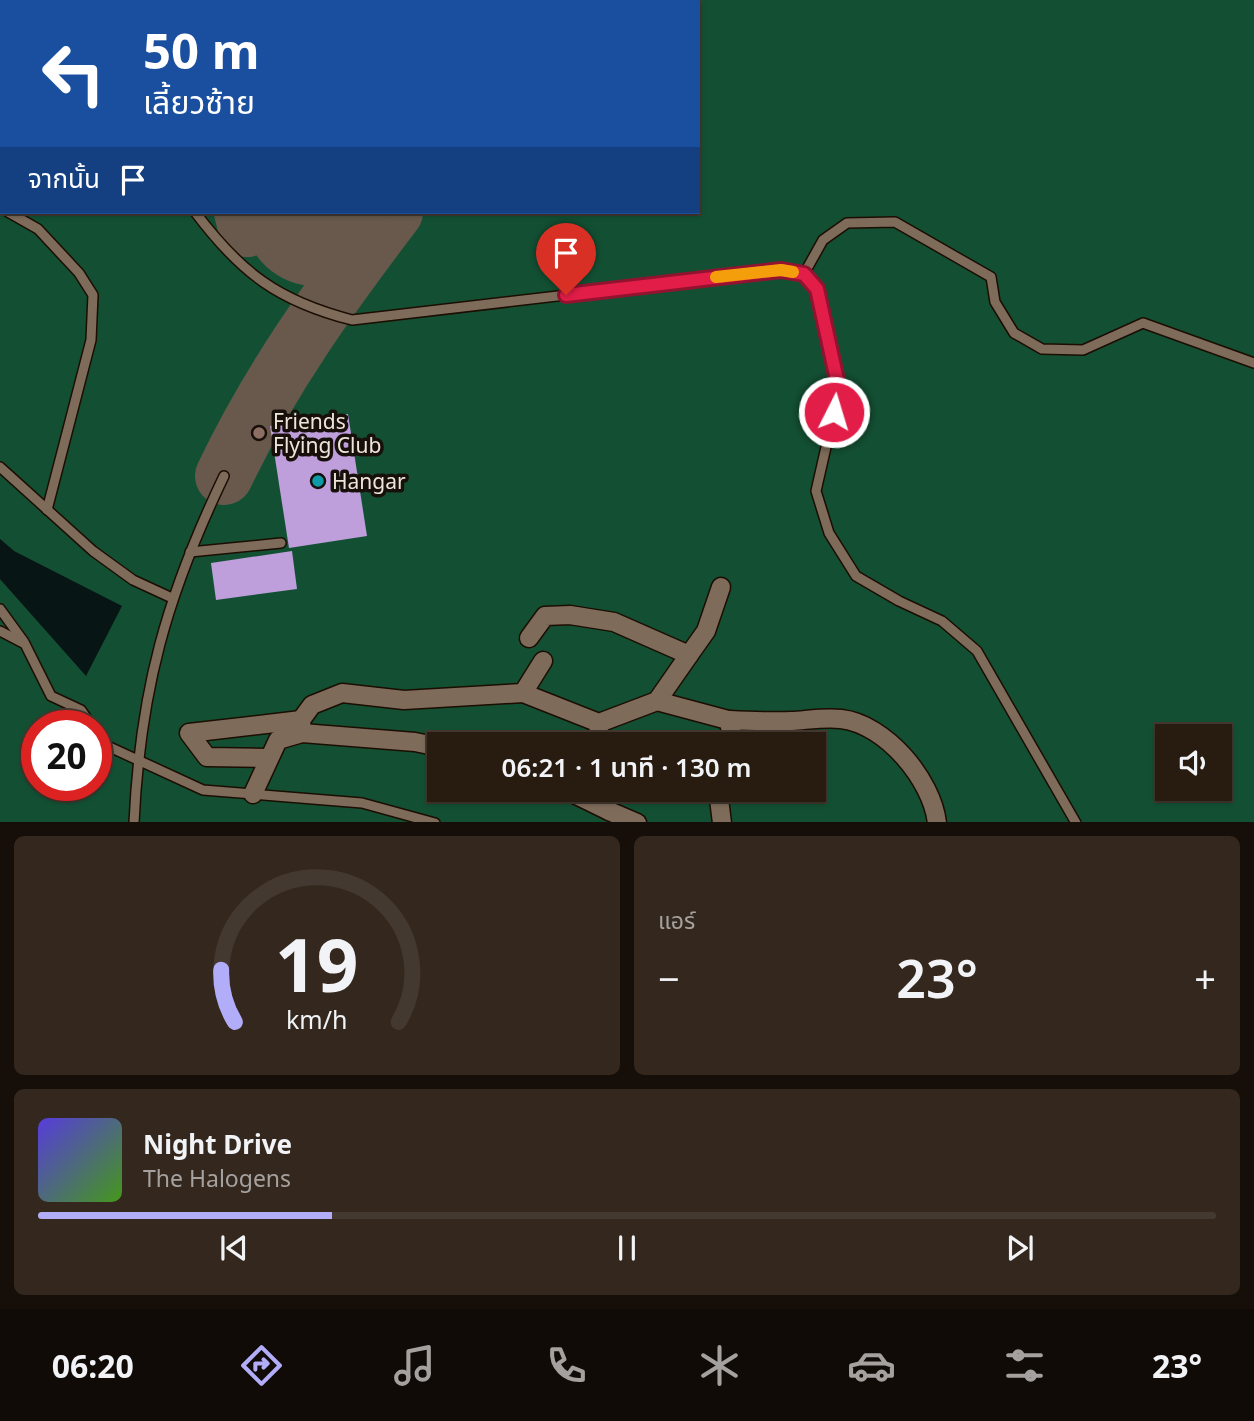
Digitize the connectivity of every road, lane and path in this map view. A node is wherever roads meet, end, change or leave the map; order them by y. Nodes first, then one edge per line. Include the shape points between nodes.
1 (12, 214) edge
2 (196, 214) edge
3 (804, 274) junction
4 (1254, 363) edge
5 (0, 467) edge
6 (224, 476) dead end
7 (47, 510) junction
8 (281, 543) dead end
9 (190, 552) junction
10 (721, 587) dead end
11 (172, 598) junction
12 (0, 609) edge
13 (0, 631) edge
14 (529, 638) dead end
15 (25, 644) junction
16 (689, 655) junction
17 (544, 661) dead end
18 (523, 693) junction
19 (657, 701) junction
20 (81, 710) edge
21 (728, 720) junction
22 (599, 723) junction
23 (301, 726) junction
24 (599, 732) edge
25 (731, 732) edge
26 (427, 744) edge
27 (112, 748) edge
28 (268, 758) junction
29 (137, 759) junction
30 (253, 794) junction
31 (591, 802) edge
32 (605, 802) edge
33 (719, 802) edge
34 (609, 811) junction
35 (134, 822) edge
36 (435, 822) edge
37 (637, 822) edge
38 (722, 822) edge
39 (937, 822) edge
40 (1076, 822) edge

1 - 7 lane via 38,229 93,295 91,340
2 - 3 lane via 225,252 281,295 352,320 781,270
3 - 4 lane via 823,240 846,223 895,222 991,277 995,302 1014,333 1042,349 1083,350 1143,323
3 - 40 lane via 817,289 837,380 816,491 829,533 856,576 942,621 977,651
5 - 7 lane
6 - 9 lane
7 - 11 lane via 133,580
8 - 9 lane
9 - 11 lane
10 - 16 street via 706,631
11 - 29 lane via 152,665
12 - 15 lane
13 - 15 lane
14 - 16 street via 545,616 570,615 614,622
15 - 20 lane via 51,696
16 - 19 street
17 - 18 street
18 - 22 street
18 - 23 street via 404,700 342,693 312,705
19 - 21 street
19 - 22 street
21 - 25 street
21 - 39 street via 841,719 865,726 919,771
22 - 24 street
23 - 26 street
23 - 28 street via 278,740
23 - 28 street via 189,733 207,757
27 - 29 lane
28 - 30 street
29 - 30 lane via 203,790
29 - 35 lane
30 - 36 lane via 362,803
31 - 34 street
32 - 34 street
33 - 38 street
34 - 37 street

